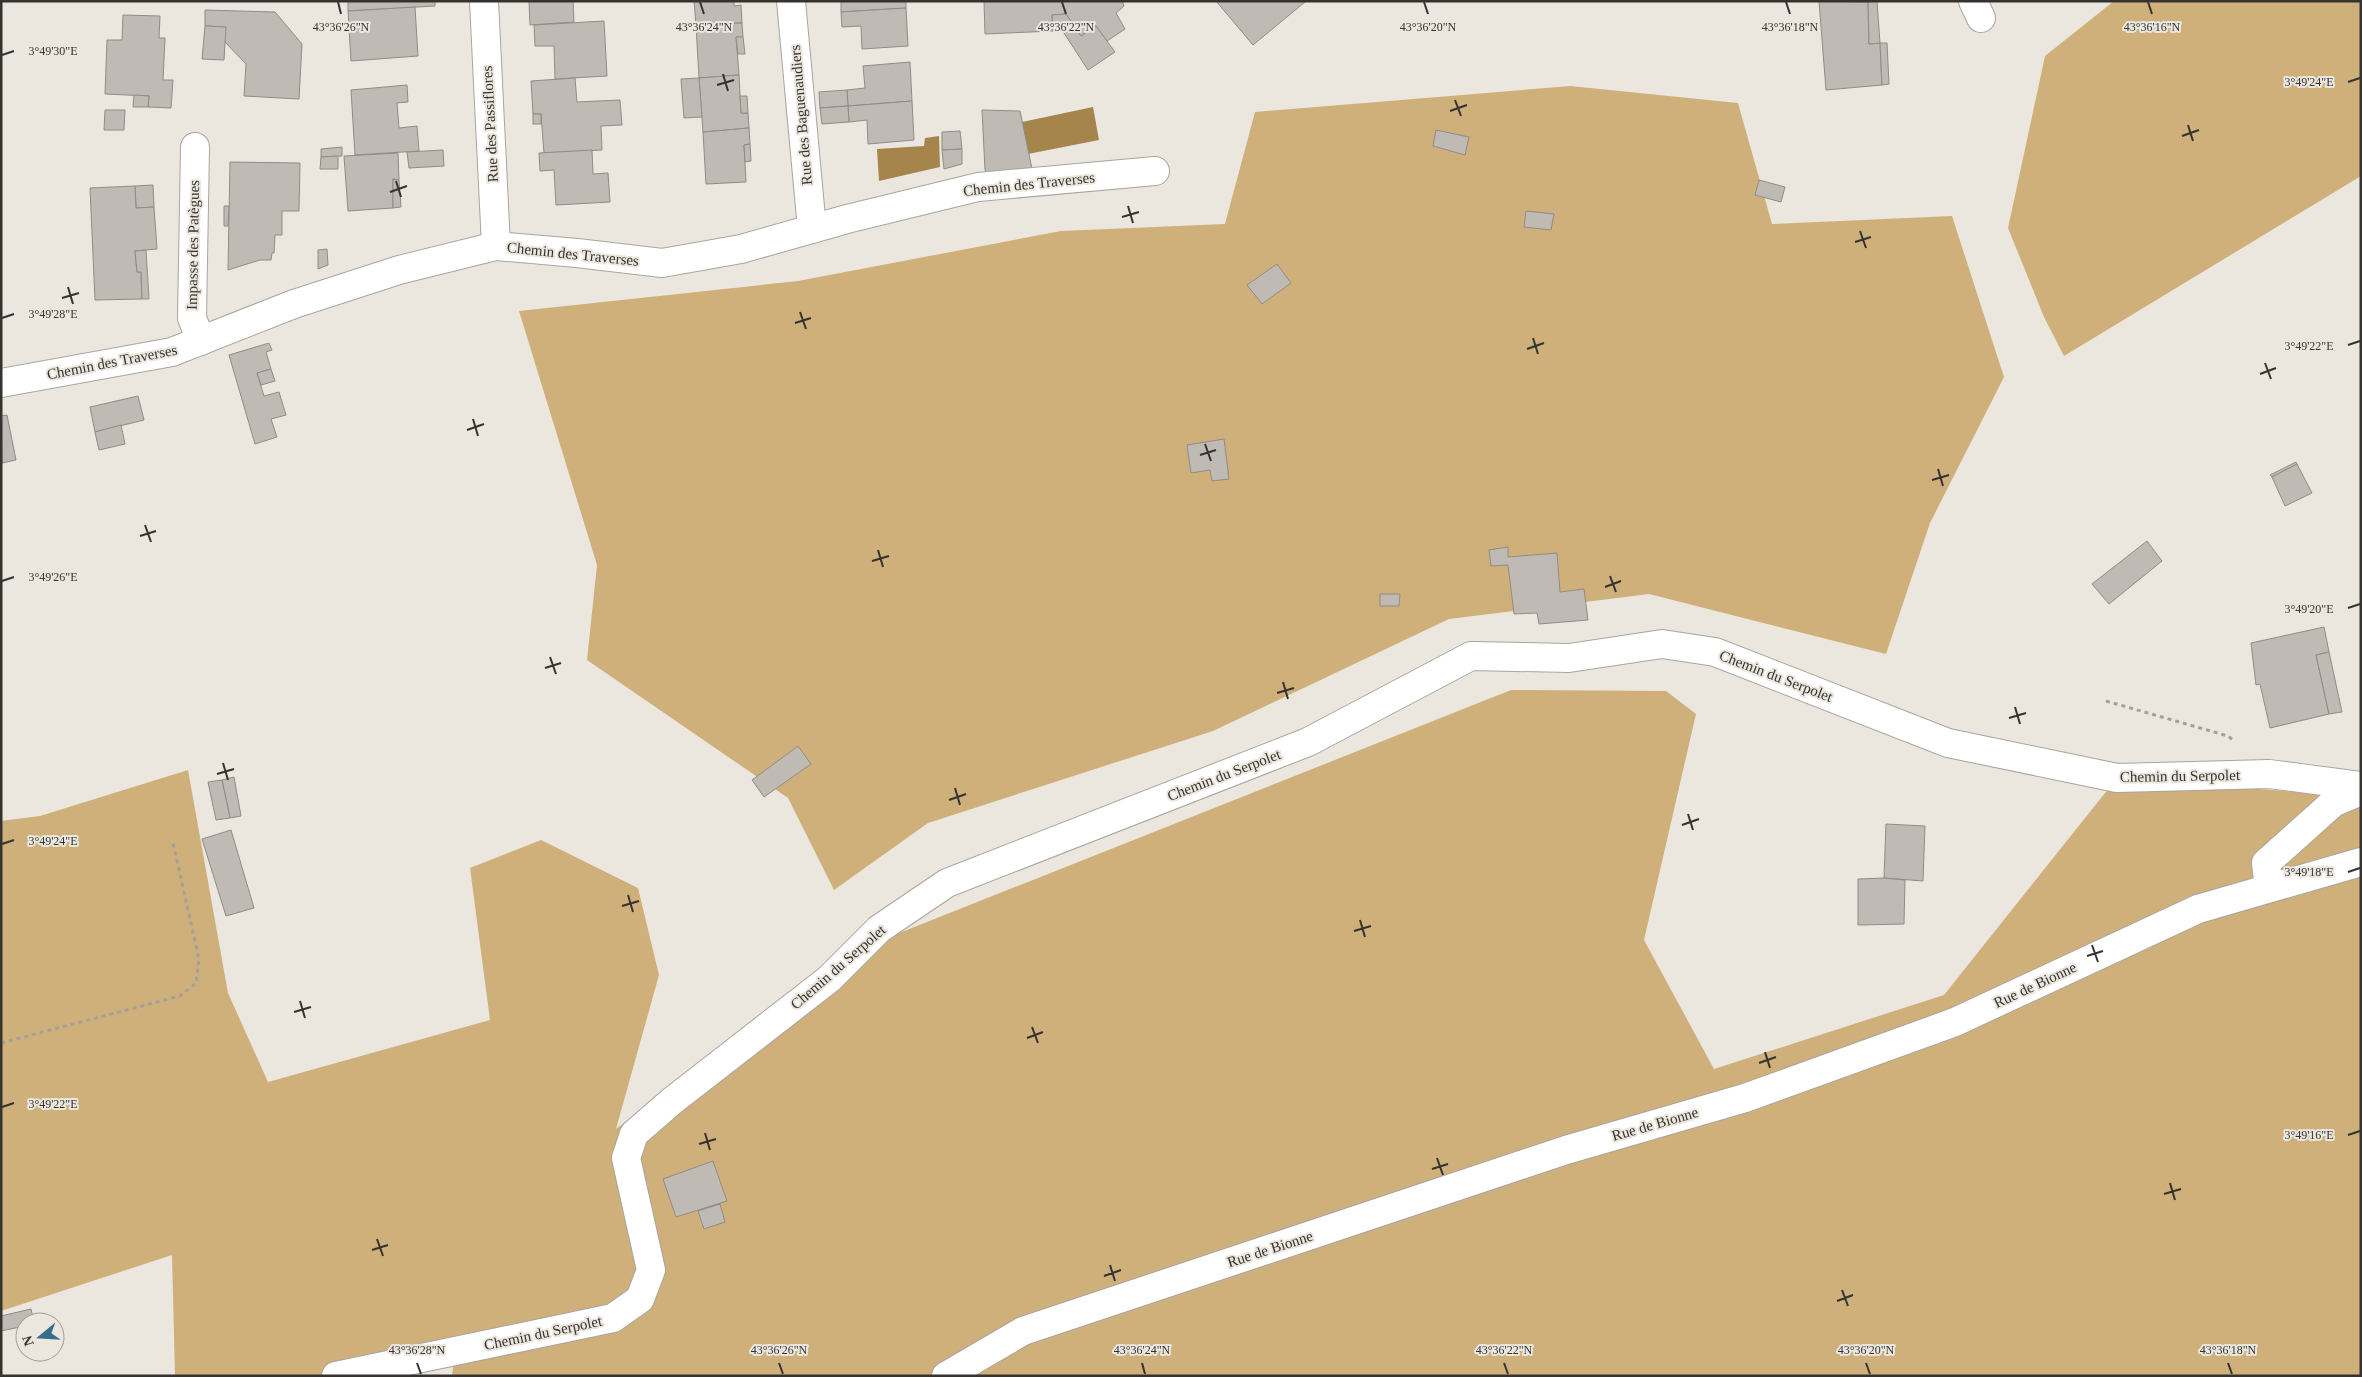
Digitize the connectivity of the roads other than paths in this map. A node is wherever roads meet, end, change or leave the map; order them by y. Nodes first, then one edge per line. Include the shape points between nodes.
1 (484, 1) edge
2 (790, 1) edge
3 (195, 147) dead end
4 (1155, 171) dead end
5 (812, 229) junction
6 (496, 246) junction
7 (201, 341) junction
8 (1, 382) edge
9 (2361, 786) edge
10 (2361, 790) edge
11 (2361, 862) edge
12 (2269, 888) junction
13 (336, 1376) edge
14 (946, 1376) edge

1 - 6 street, Rue des Passiflores
2 - 5 street, Rue des Baguenaudiers
3 - 7 street, Impasse des Patègues via 192,318
4 - 5 street, Chemin des Traverses via 978,187
5 - 6 street, Chemin des Traverses via 741,248 662,263
6 - 7 street, Chemin des Traverses via 399,270 294,304
7 - 8 street, Chemin des Traverses via 145,358
9 - 13 street, Chemin du Serpolet via 2269,774 2117,778 1948,743 1715,652 1662,644 1569,658 1471,656 1308,742 947,884 879,929 829,979 634,1134 626,1158 651,1270 640,1299 613,1318
10 - 12 street via 2333,803 2266,863
11 - 12 street, Rue de Bionne
12 - 14 street, Rue de Bionne via 2198,909 1955,1022 1745,1098 1566,1150 1023,1330

